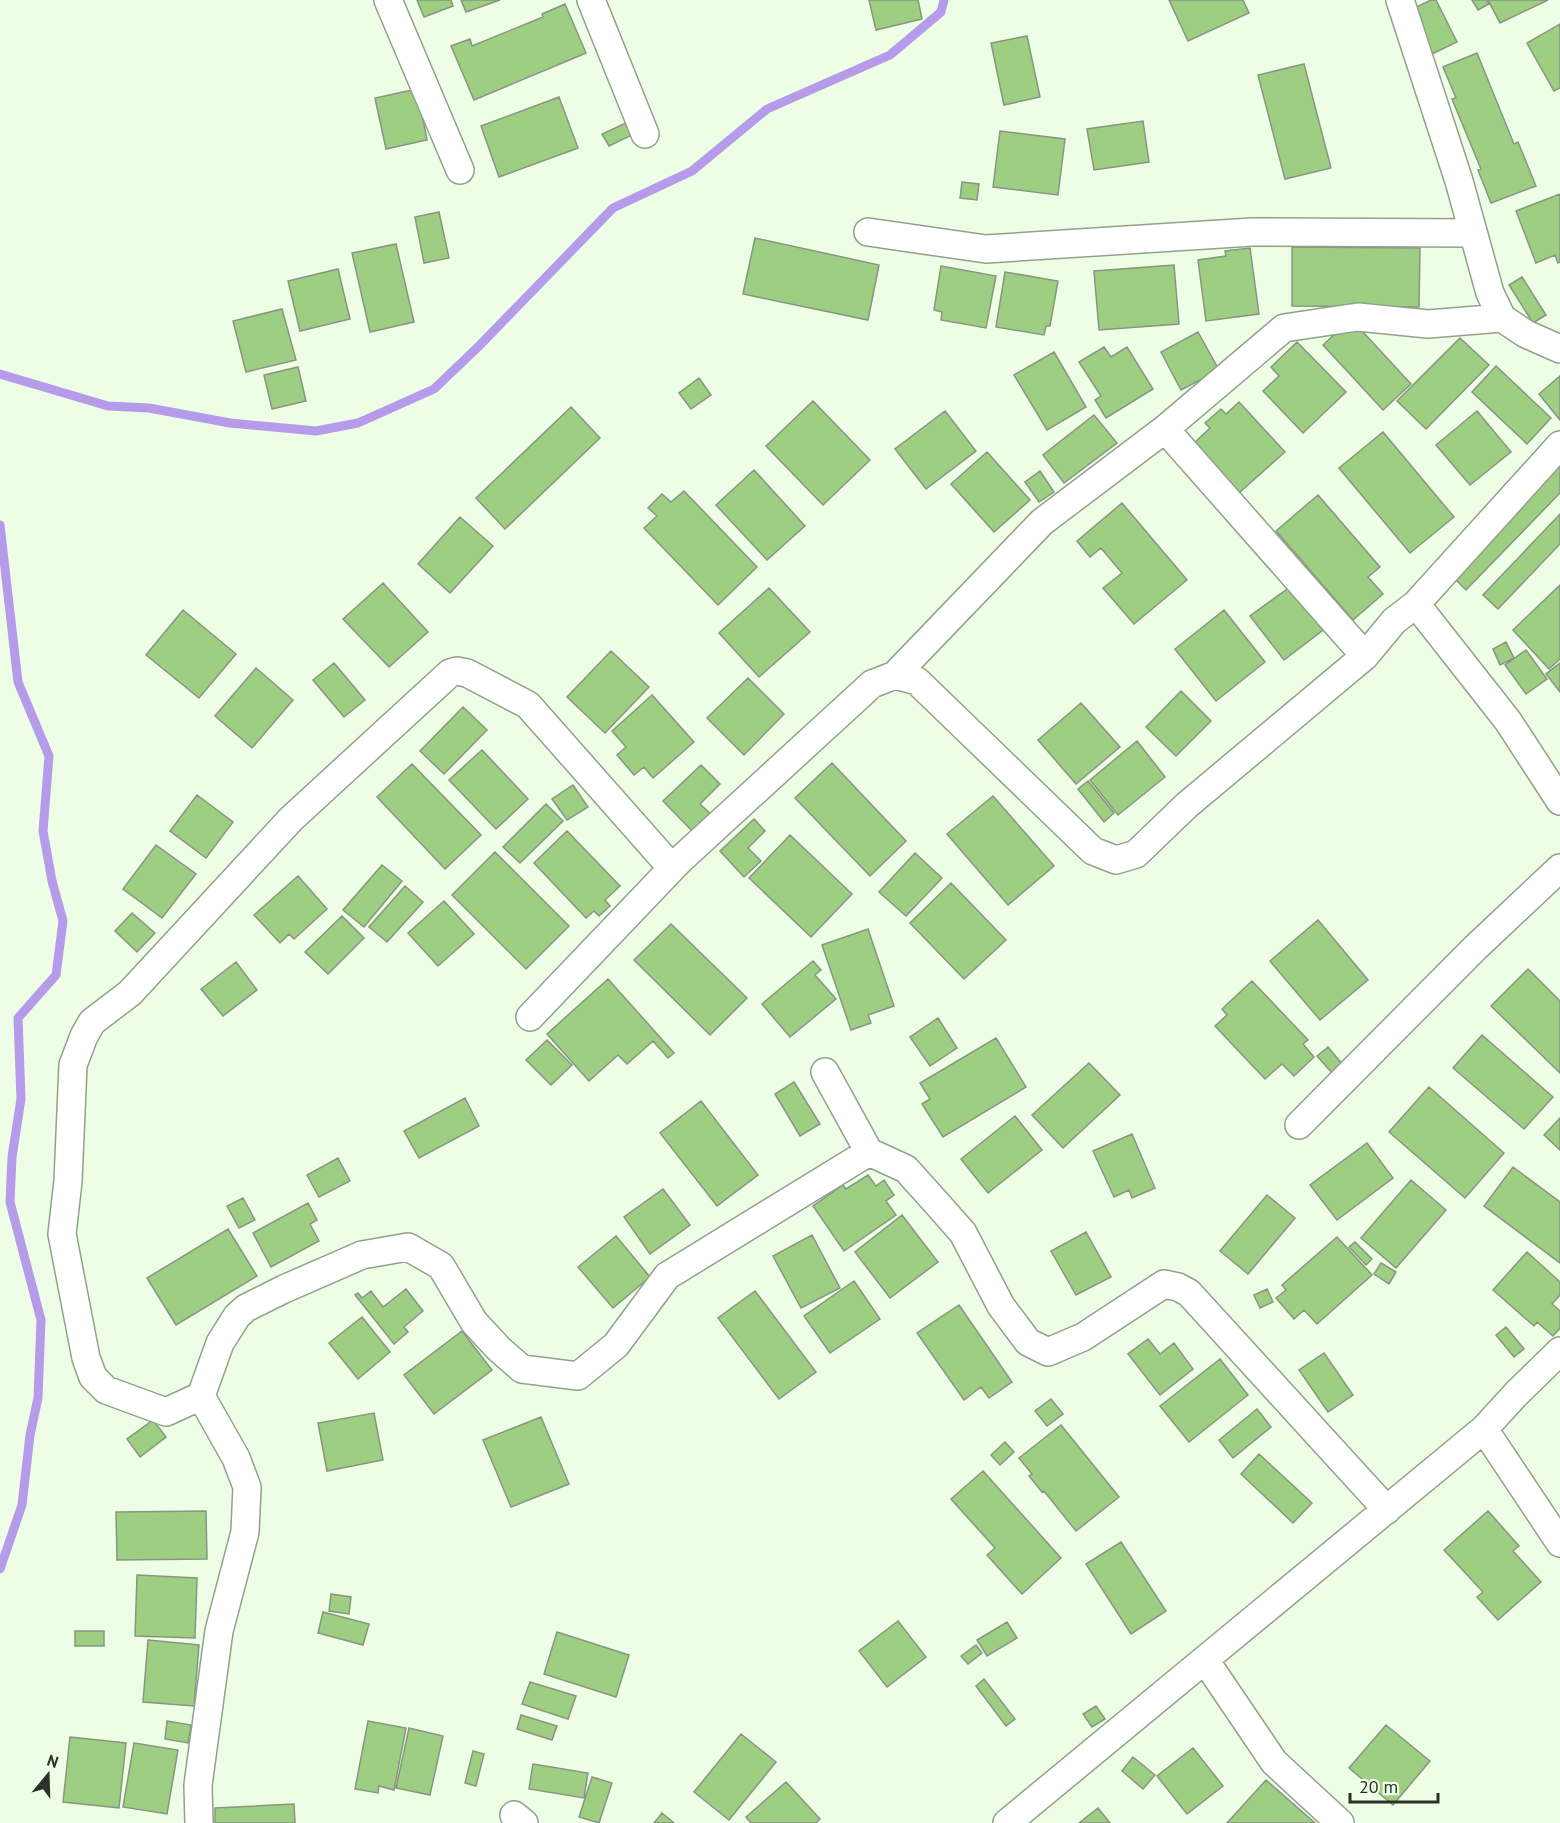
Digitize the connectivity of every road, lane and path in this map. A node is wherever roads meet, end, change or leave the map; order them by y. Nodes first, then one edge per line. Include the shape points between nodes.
1 (388, 0) edge
2 (591, 0) edge
3 (1400, 0) edge
4 (645, 134) dead end
5 (460, 170) dead end
6 (868, 232) dead end
7 (1473, 233) junction
8 (1502, 318) junction
9 (1560, 349) edge
10 (1165, 429) junction
11 (1560, 445) edge
12 (1416, 604) junction
13 (1365, 657) junction
14 (895, 675) junction
15 (1560, 801) edge
16 (672, 868) junction
17 (1560, 868) edge
18 (530, 1017) dead end
19 (825, 1071) dead end
20 (1299, 1125) dead end
21 (869, 1152) junction
22 (1560, 1351) edge
23 (201, 1396) junction
24 (1484, 1429) junction
25 (1386, 1510) junction
26 (1560, 1543) edge
27 (1205, 1660) junction
28 (199, 1823) edge
29 (1007, 1823) edge
30 (1340, 1823) edge

1 - 5 street
2 - 4 street
3 - 7 street
6 - 7 street via 986,249 1252,232
7 - 8 street via 1490,293
8 - 9 street
8 - 10 street via 1428,324 1358,317 1284,328
10 - 13 street
10 - 14 street via 1042,522
11 - 12 street
12 - 13 street via 1394,621
12 - 15 street via 1508,721
13 - 14 street via 1187,805 1136,854 1116,860 1094,851 917,681
14 - 16 street via 873,684
16 - 18 street
16 - 23 street via 528,705 457,671 450,673 291,819 130,993 92,1022 73,1065 62,1234 86,1358 93,1377 106,1390 166,1412
17 - 20 street
19 - 21 street
21 - 23 street via 667,1276 616,1345 578,1376 522,1369 474,1322 441,1266 408,1247 362,1255 246,1308 220,1343
21 - 25 street via 906,1169 941,1208 963,1233 1000,1306 1028,1342 1048,1352 1083,1337 1164,1284 1189,1293
22 - 24 street
23 - 28 street via 248,1487 244,1532 219,1631 198,1785
24 - 25 street
24 - 26 street
25 - 27 street
27 - 29 street
27 - 30 street via 1274,1762

